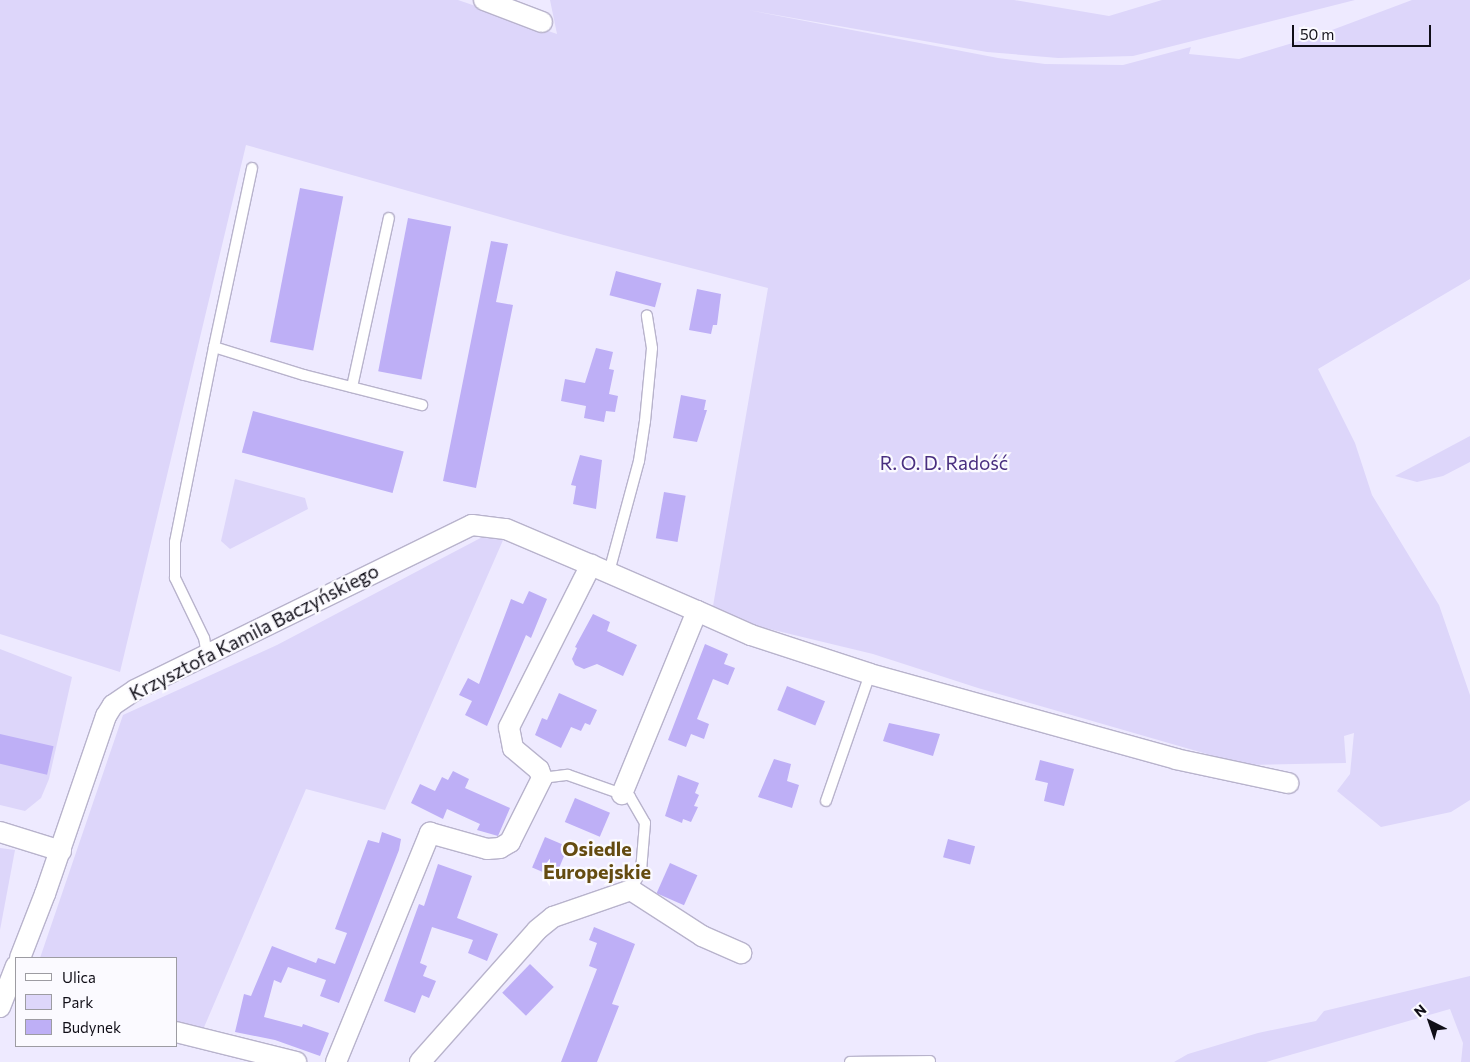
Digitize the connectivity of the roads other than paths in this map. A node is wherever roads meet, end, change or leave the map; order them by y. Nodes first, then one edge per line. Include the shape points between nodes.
1 (484, 0) edge
2 (542, 22) dead end
3 (252, 168) dead end
4 (388, 218) dead end
5 (647, 315) dead end
6 (214, 347) junction
7 (352, 387) junction
8 (422, 405) dead end
9 (600, 568) junction
10 (697, 611) junction
11 (207, 656) junction
12 (870, 674) junction
13 (542, 778) junction
14 (1288, 783) dead end
15 (622, 794) junction
16 (826, 801) dead end
17 (0, 832) edge
18 (61, 851) junction
19 (631, 890) junction
20 (740, 953) dead end
21 (20, 957) edge
22 (15, 969) edge
23 (6, 994) edge
24 (178, 1032) edge
25 (930, 1061) edge
26 (296, 1062) edge
27 (336, 1062) edge
28 (420, 1062) edge
29 (850, 1062) edge

1 - 2 street
3 - 6 lane
4 - 7 lane
5 - 9 lane via 652,348 639,461
6 - 7 lane
6 - 11 lane via 175,542 175,578 204,638
7 - 8 lane
9 - 10 street, Krzysztofa Kamila Baczyńskiego
9 - 11 street, Krzysztofa Kamila Baczyńskiego via 506,529 472,525
9 - 13 street via 509,727 512,748 539,770
10 - 12 street, Krzysztofa Kamila Baczyńskiego via 751,635
10 - 15 street
11 - 18 street, Krzysztofa Kamila Baczyńskiego via 135,690 113,705 84,775
12 - 14 street, Krzysztofa Kamila Baczyńskiego via 1176,759
12 - 16 lane
13 - 15 lane via 568,776
13 - 27 street via 510,842 500,848 487,849 430,833
15 - 19 lane via 630,797 645,823 641,871
17 - 18 street
18 - 21 street, Krzysztofa Kamila Baczyńskiego
19 - 20 street via 702,936
19 - 28 street via 548,922
22 - 23 street
24 - 26 street
25 - 29 lane

